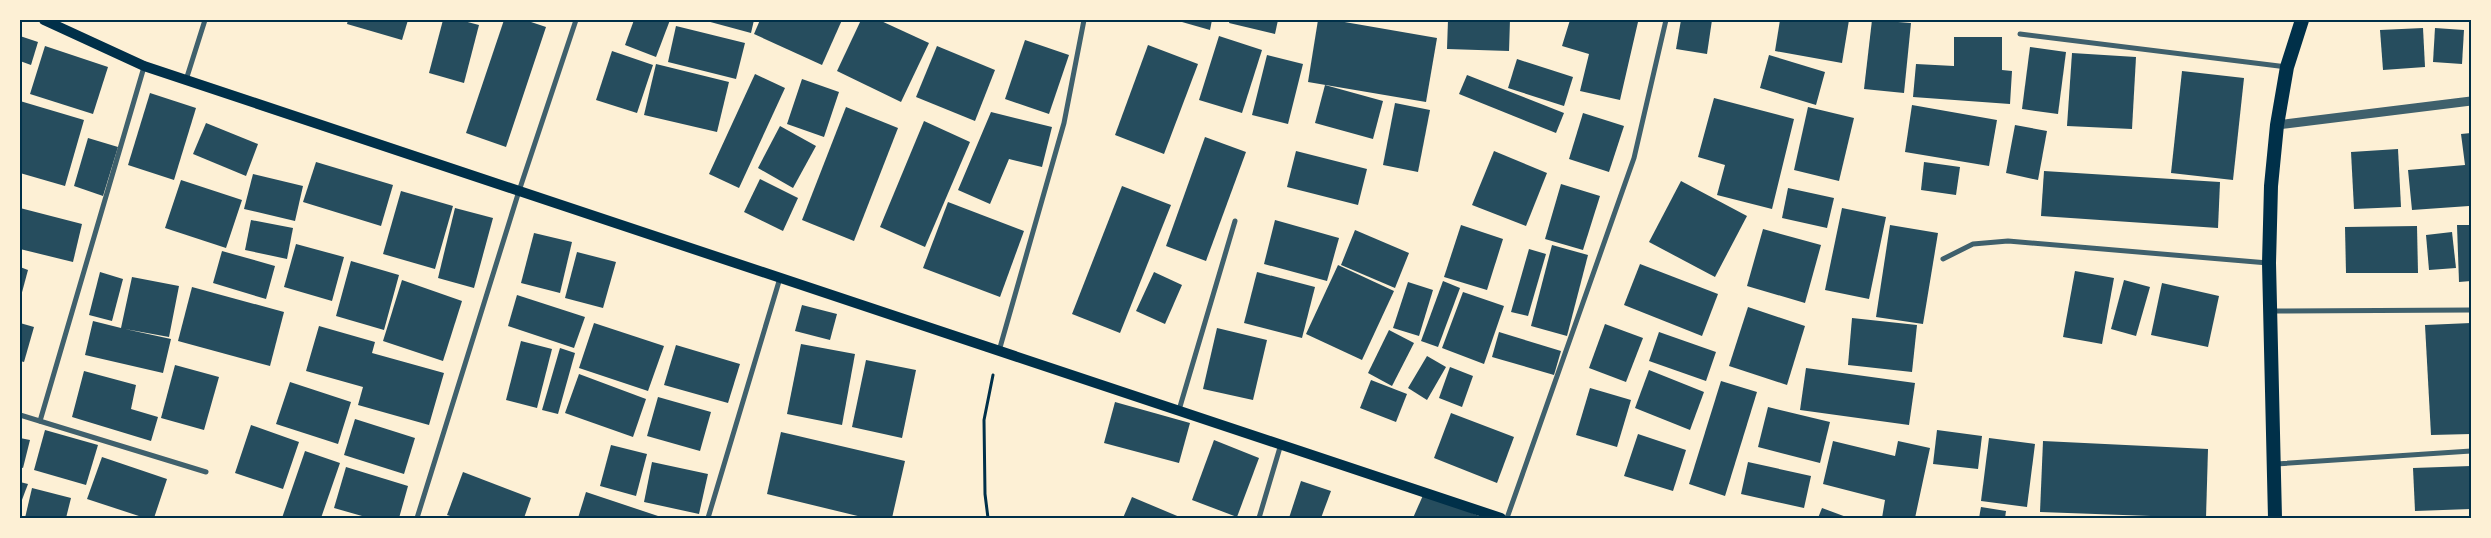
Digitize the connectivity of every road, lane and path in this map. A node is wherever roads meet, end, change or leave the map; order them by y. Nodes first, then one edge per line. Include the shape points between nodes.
1 (44, 20) edge
2 (205, 20) edge
3 (576, 20) edge
4 (1084, 20) edge
5 (1666, 20) edge
6 (2302, 20) edge
7 (2020, 34) dead end
8 (144, 66) junction
9 (2288, 67) junction
10 (186, 80) junction
11 (2471, 101) edge
12 (2277, 126) junction
13 (519, 191) junction
14 (1234, 222) dead end
15 (1943, 259) dead end
16 (2268, 263) junction
17 (780, 278) junction
18 (2471, 310) edge
19 (2270, 311) junction
20 (999, 350) junction
21 (1179, 411) junction
22 (20, 415) edge
23 (40, 421) junction
24 (1281, 444) junction
25 (2471, 451) edge
26 (2273, 464) junction
27 (206, 472) dead end
28 (416, 518) edge
29 (708, 518) edge
30 (988, 518) edge
31 (1259, 518) edge
32 (1501, 518) edge
33 (1507, 518) edge
34 (2275, 518) edge

1 - 8 main road
2 - 10 street
3 - 13 street
4 - 20 street via 1064,122
5 - 33 street via 1634,158
6 - 9 highway
7 - 9 street
8 - 10 main road
8 - 23 street
9 - 12 highway
10 - 13 main road
11 - 12 street
12 - 16 highway
13 - 17 main road
13 - 28 street
14 - 21 street
15 - 16 street via 1974,244 2008,241
16 - 19 highway
17 - 20 main road
17 - 29 street
18 - 19 street
19 - 26 highway
20 - 21 main road
20 - 30 path via 984,420
21 - 24 main road
22 - 23 street
23 - 27 street
24 - 31 street
24 - 32 main road
25 - 26 street
26 - 34 highway

